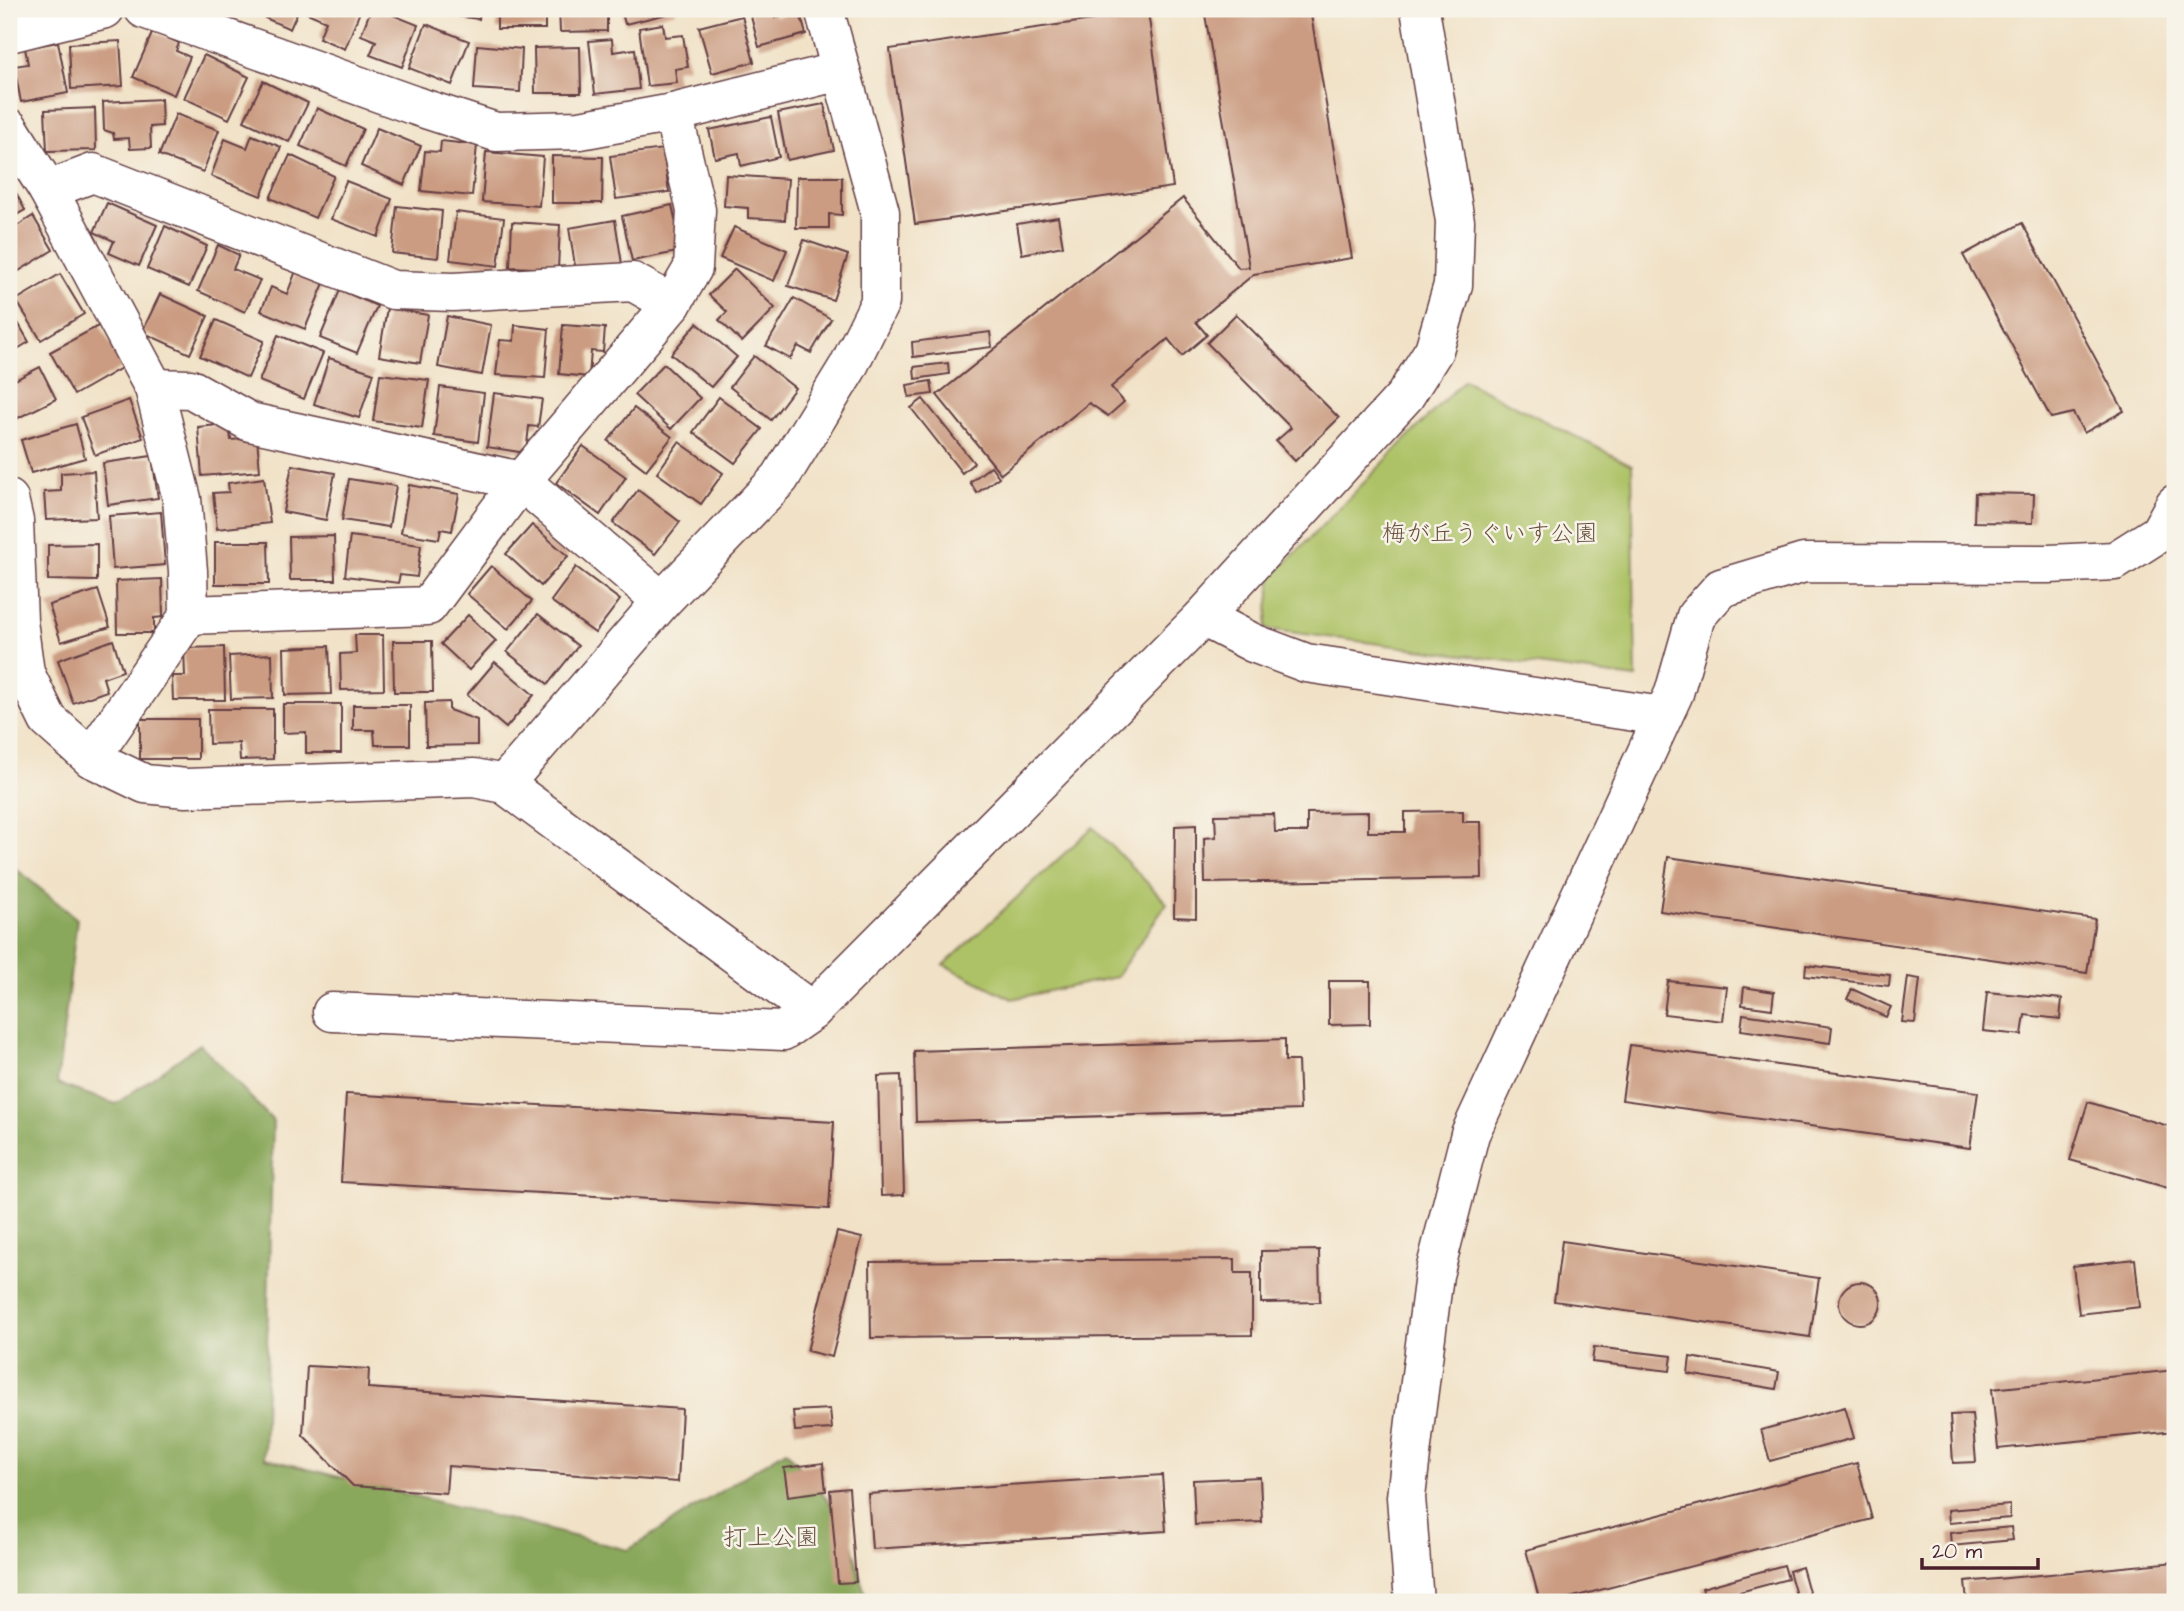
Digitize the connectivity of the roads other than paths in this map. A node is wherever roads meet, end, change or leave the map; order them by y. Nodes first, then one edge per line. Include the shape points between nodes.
1 (105, 9) edge
2 (144, 9) edge
3 (824, 9) edge
4 (1420, 9) edge
5 (9, 33) edge
6 (840, 71) junction
7 (673, 113) junction
8 (9, 128) edge
9 (48, 190) junction
10 (672, 304) junction
11 (154, 388) junction
12 (521, 481) junction
13 (9, 499) edge
14 (2175, 504) edge
15 (663, 601) junction
16 (189, 615) junction
17 (1203, 617) junction
18 (1662, 716) junction
19 (91, 758) junction
20 (505, 784) junction
21 (812, 1011) junction
22 (332, 1012) dead end
23 (1414, 1602) edge

1 - 5 street
2 - 7 street via 496,132 580,130
3 - 6 street
4 - 17 street via 1455,221 1453,285 1434,350 1405,396
6 - 7 street
6 - 15 street via 880,212 880,302 848,367 779,478
7 - 10 street via 696,210 693,268
8 - 9 street
9 - 10 street via 93,173 393,290 453,292 633,282
9 - 11 street
10 - 12 street
11 - 12 street via 191,389 250,422
11 - 16 street via 181,499
12 - 15 street
12 - 16 street via 428,606
13 - 19 street via 25,673 48,720
14 - 18 street via 2159,533 2115,561 1804,563 1721,588 1696,616 1674,693
15 - 20 street
16 - 19 street
17 - 18 street via 1306,663
17 - 21 street
18 - 23 street via 1470,1134 1433,1275 1412,1446 1406,1497
19 - 20 street via 145,784 186,788 474,778
20 - 21 street
21 - 22 street via 783,1031

